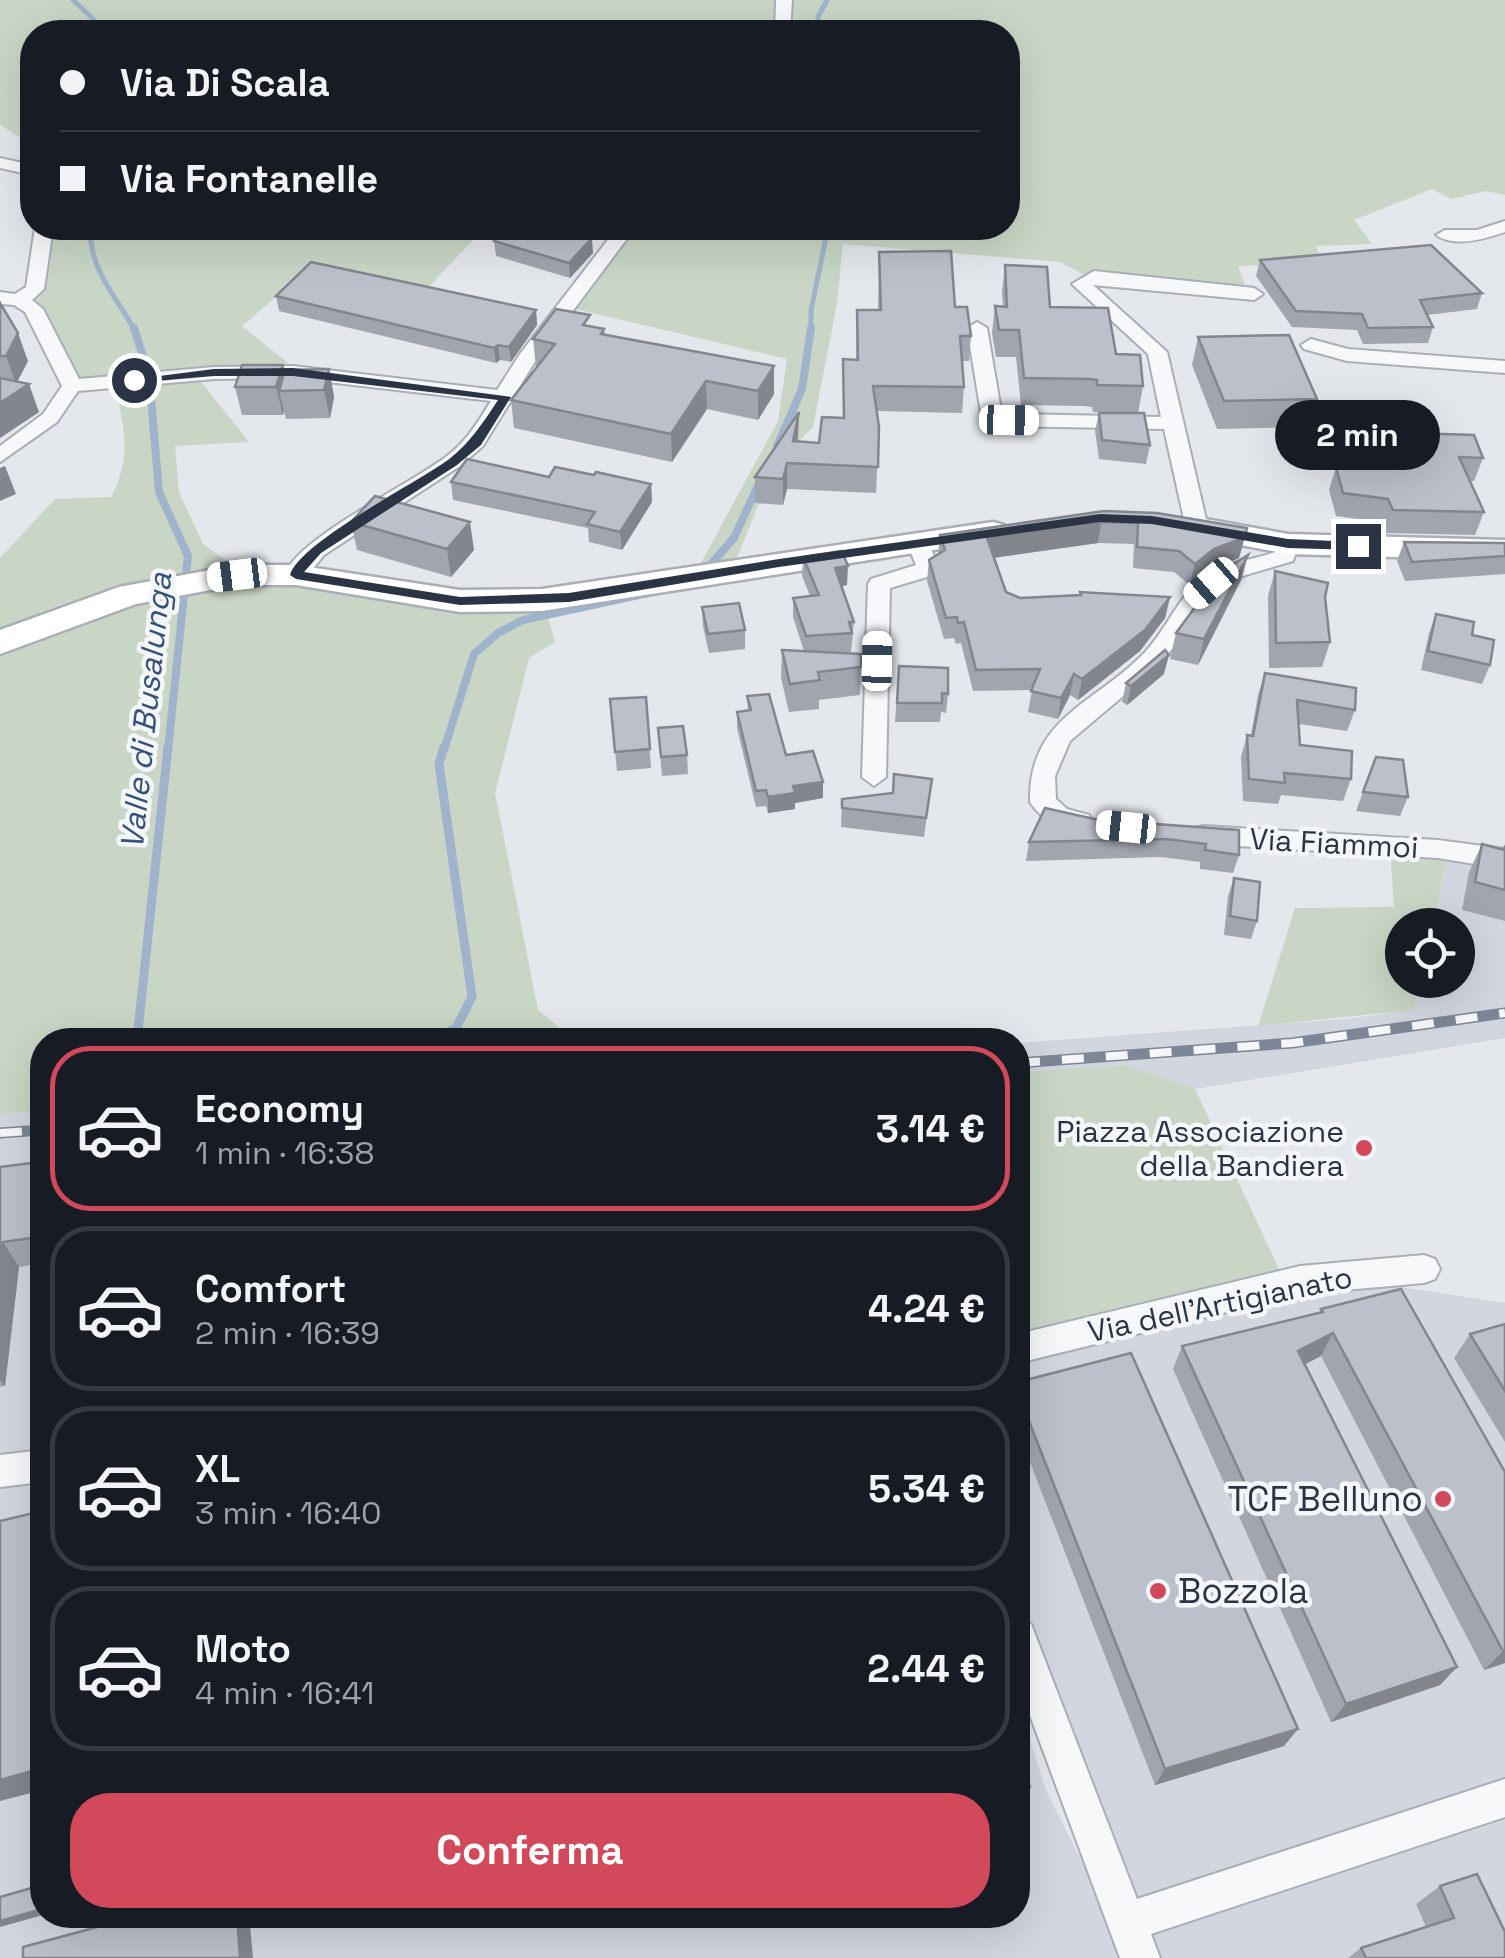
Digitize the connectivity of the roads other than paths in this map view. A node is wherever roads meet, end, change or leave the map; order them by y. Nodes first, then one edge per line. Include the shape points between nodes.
1 (1505, 226) edge
2 (1445, 235) dead end
3 (42, 240) edge
4 (617, 240) edge
5 (1254, 294) dead end
6 (10, 299) edge
7 (977, 328) dead end
8 (1311, 345) dead end
9 (1505, 367) edge
10 (72, 386) junction
11 (506, 397) junction
12 (1172, 422) junction
13 (0, 456) edge
14 (1182, 525) joint
15 (1014, 528) edge
16 (918, 543) junction
17 (1288, 544) junction
18 (1505, 550) edge
19 (296, 575) junction
20 (0, 643) edge
21 (874, 777) dead end
22 (1108, 825) edge
23 (1183, 833) edge
24 (1505, 858) edge
25 (1424, 1268) dead end
26 (1030, 1347) edge
27 (30, 1467) edge
28 (0, 1471) edge
29 (1030, 1669) edge
30 (1505, 1798) edge
31 (1133, 1940) edge

1 - 2 street via 1480,235
3 - 6 street via 36,289
4 - 11 street via 526,358
5 - 12 street via 1082,281 1157,352
6 - 10 street via 39,316
7 - 12 street via 990,412 996,416
8 - 9 street via 1346,356
10 - 11 street via 293,372
10 - 13 street via 50,418
11 - 19 street via 476,442 453,462 332,539
12 - 14 street
14 - 17 street
15 - 16 street
16 - 19 street via 569,598 485,602
16 - 21 street via 929,568 879,584
17 - 18 street
17 - 22 street via 1285,556 1232,570 1211,583 1176,620 1151,661 1060,736 1045,768 1043,802 1068,820
19 - 20 street via 185,583 88,606
23 - 24 street, Via Fiammoi
25 - 26 street, Via dell'Artigianato via 1300,1280
27 - 28 street
29 - 31 street
30 - 31 street

